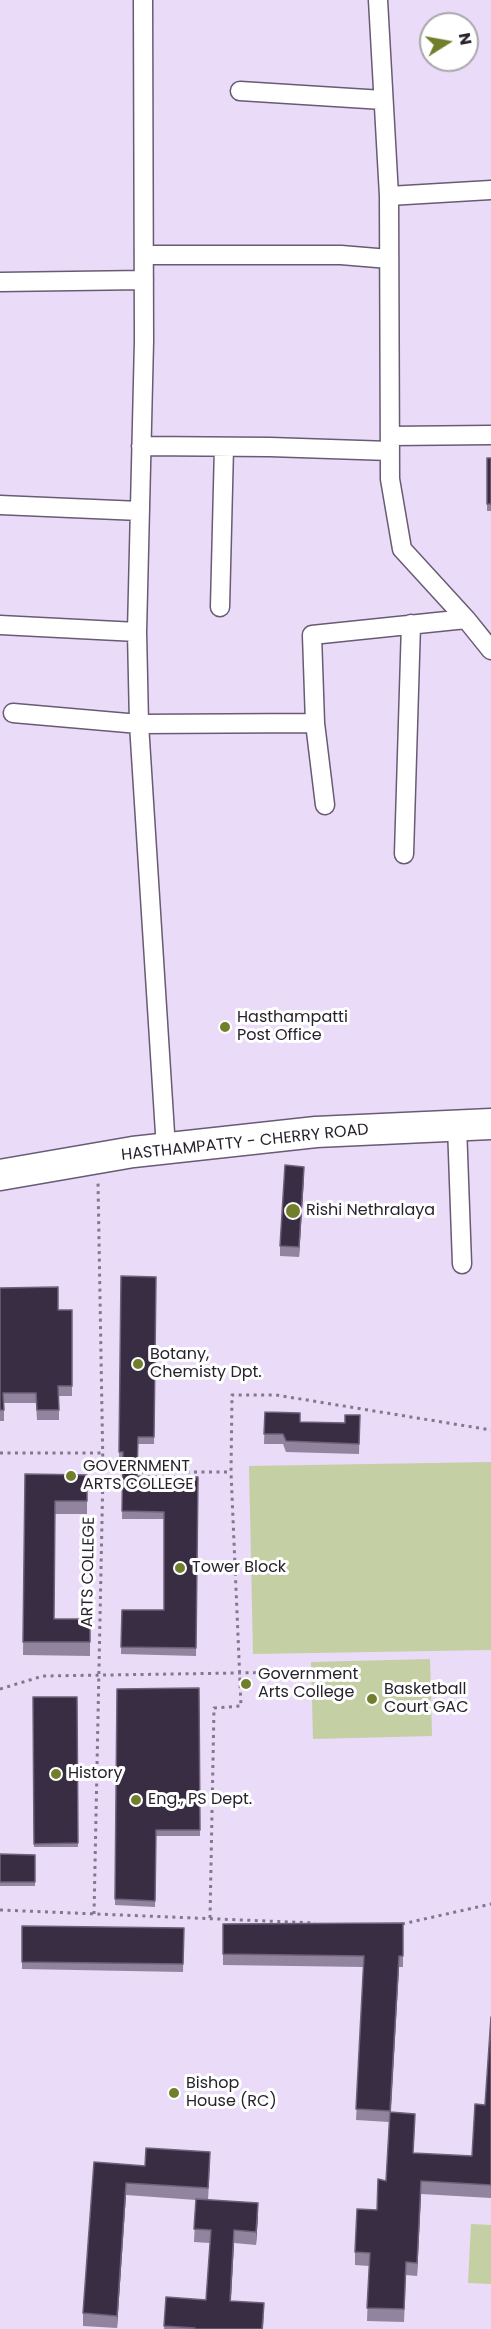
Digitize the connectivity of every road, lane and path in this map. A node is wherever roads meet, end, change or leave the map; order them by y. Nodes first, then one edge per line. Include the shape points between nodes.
1 (143, 0) edge
2 (378, 0) edge
3 (240, 91) dead end
4 (384, 100) junction
5 (491, 190) edge
6 (389, 196) junction
7 (144, 255) junction
8 (389, 259) junction
9 (144, 280) junction
10 (0, 282) edge
11 (491, 435) edge
12 (390, 443) junction
13 (141, 446) junction
14 (224, 447) junction
15 (0, 505) edge
16 (140, 511) junction
17 (220, 608) dead end
18 (466, 618) junction
19 (411, 624) junction
20 (0, 625) edge
21 (137, 632) junction
22 (491, 650) edge
23 (13, 713) dead end
24 (315, 723) junction
25 (140, 724) junction
26 (325, 805) dead end
27 (404, 854) dead end
28 (491, 1124) edge
29 (457, 1126) junction
30 (166, 1149) junction
31 (97, 1160) junction
32 (0, 1175) edge
33 (462, 1264) dead end
34 (491, 1430) edge
35 (0, 1453) edge
36 (102, 1453) junction
37 (103, 1471) junction
38 (231, 1472) junction
39 (302, 1672) dead end
40 (239, 1674) junction
41 (99, 1677) junction
42 (0, 1689) edge
43 (491, 1904) edge
44 (0, 1910) edge
45 (94, 1914) junction
46 (210, 1918) junction
47 (322, 1924) edge
48 (398, 1924) edge

1 - 7 street
2 - 4 street
3 - 4 street
4 - 6 street
5 - 6 street
6 - 8 street
7 - 8 street via 341,255
7 - 9 street
8 - 12 street
9 - 10 street
9 - 13 street
11 - 12 street
12 - 14 street
12 - 18 street via 390,479 402,549
13 - 14 street
13 - 16 street
14 - 17 street
15 - 16 street
16 - 21 street
18 - 19 street
18 - 22 street
19 - 24 street via 312,635
19 - 27 street
20 - 21 street
21 - 25 street
23 - 25 street
24 - 25 street
24 - 26 street
25 - 30 street
28 - 29 main road, HASTHAMPATTY - CHERRY ROAD
29 - 30 main road, HASTHAMPATTY - CHERRY ROAD via 316,1132
29 - 33 street
30 - 31 main road, HASTHAMPATTY - CHERRY ROAD
31 - 32 main road, HASTHAMPATTY - CHERRY ROAD
31 - 36 path, ARTS COLLEGE
34 - 38 path via 276,1395 232,1395
35 - 36 path
36 - 37 path, ARTS COLLEGE
37 - 38 path
37 - 41 path, ARTS COLLEGE
38 - 40 path
39 - 40 path
40 - 41 path
40 - 46 path via 241,1706 214,1708
41 - 42 path via 43,1676
41 - 45 path, ARTS COLLEGE
43 - 48 path
44 - 45 path
45 - 46 path
46 - 47 path

